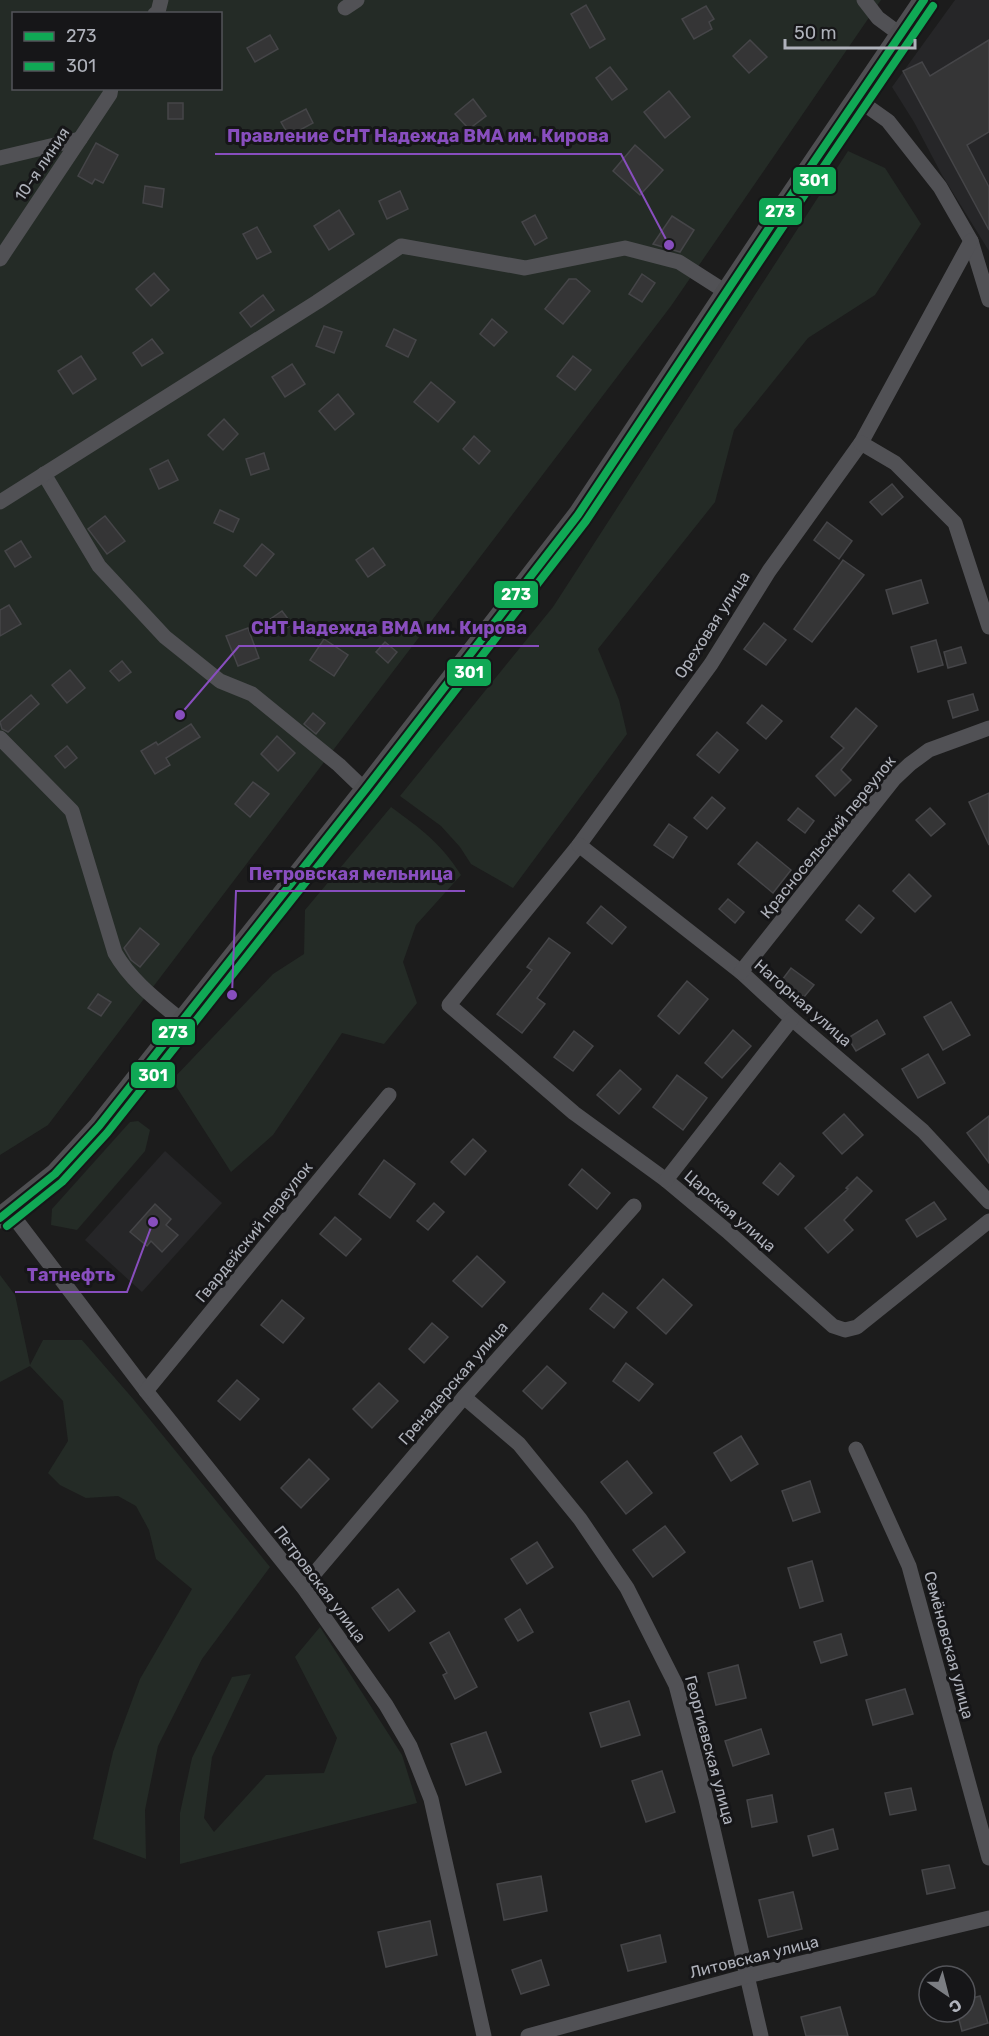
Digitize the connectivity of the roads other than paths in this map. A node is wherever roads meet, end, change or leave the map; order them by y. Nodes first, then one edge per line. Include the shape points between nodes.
1 (864, 0) edge
2 (924, 0) edge
3 (901, 35) junction
4 (111, 90) edge
5 (857, 99) junction
6 (80, 139) junction
7 (0, 158) edge
8 (971, 242) junction
9 (0, 259) edge
10 (726, 292) junction
11 (989, 300) edge
12 (861, 443) junction
13 (44, 474) junction
14 (0, 502) edge
15 (989, 627) edge
16 (989, 728) edge
17 (0, 738) edge
18 (365, 790) junction
19 (579, 845) junction
20 (741, 972) junction
21 (449, 1005) joint
22 (792, 1019) junction
23 (182, 1021) junction
24 (389, 1095) dead end
25 (666, 1180) junction
26 (989, 1202) edge
27 (634, 1206) dead end
28 (5, 1215) edge
29 (989, 1221) edge
30 (146, 1391) junction
31 (464, 1397) junction
32 (856, 1449) dead end
33 (303, 1587) junction
34 (989, 1858) edge
35 (989, 1918) edge
36 (747, 1976) junction
37 (484, 2036) edge
38 (528, 2036) edge
39 (761, 2036) edge

1 - 3 street via 878,18
2 - 3 main road
3 - 5 main road
4 - 6 street, 10-я линия
5 - 8 street via 888,121 940,187
5 - 10 main road
6 - 7 street
6 - 9 street, 10-я линия
8 - 11 street
8 - 12 street, Ореховая улица
10 - 13 street via 679,262 625,248 525,268 401,246
10 - 18 main road via 578,515
12 - 15 street via 895,463 954,523
12 - 19 street, Ореховая улица via 769,571 711,664
13 - 14 street
13 - 18 street via 99,566 165,637 220,681 252,694
16 - 20 street, Красносельский переулок via 929,750 894,779
17 - 23 street via 72,812 122,966
18 - 23 main road
19 - 20 street, Нагорная улица
19 - 21 street, Ореховая улица
20 - 22 street, Нагорная улица
21 - 25 street, Царская улица via 574,1113
22 - 25 street
22 - 26 street, Нагорная улица via 923,1131
23 - 28 main road via 99,1126 55,1174
24 - 30 street, Гвардейский переулок
25 - 29 street, Царская улица via 832,1326 844,1329 857,1327
27 - 31 street, Гренадерская улица
28 - 30 street, Петровская улица
30 - 33 street, Петровская улица
31 - 33 street, Гренадерская улица
31 - 36 street, Георгиевская улица via 519,1444 580,1519 627,1588 676,1685
32 - 34 street, Семёновская улица via 909,1566
33 - 37 street, Петровская улица via 386,1705 423,1776
35 - 36 street, Литовская улица
36 - 38 street, Литовская улица
36 - 39 street, Георгиевская улица

